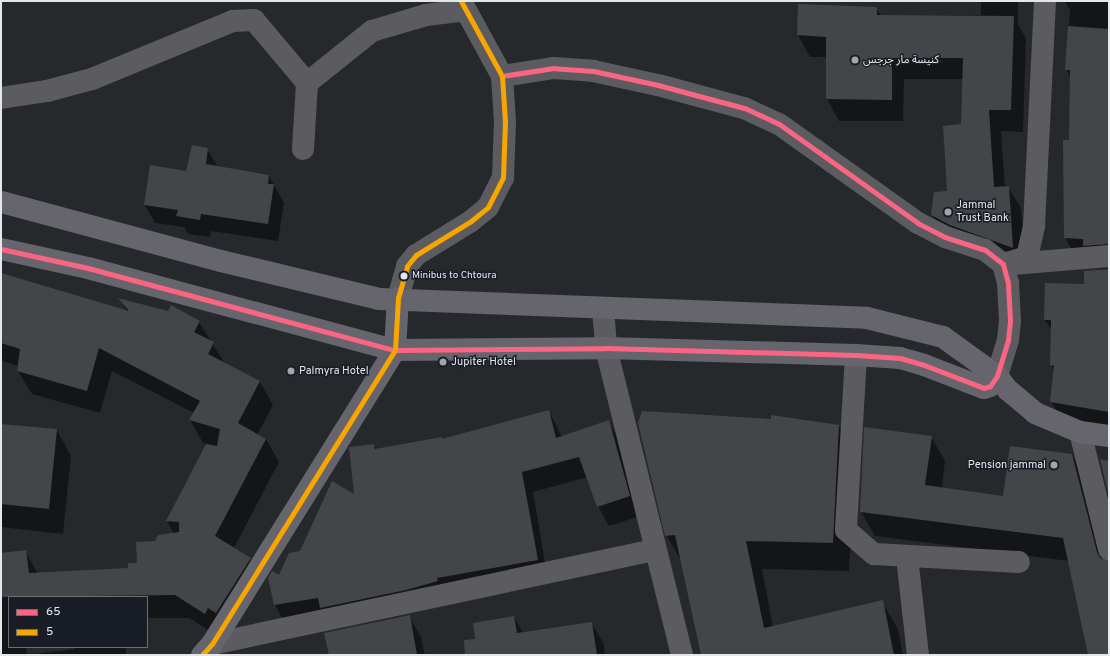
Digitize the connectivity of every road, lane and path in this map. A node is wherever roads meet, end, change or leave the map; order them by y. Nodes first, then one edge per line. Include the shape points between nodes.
1 (1045, 1) edge
2 (463, 6) edge
3 (502, 76) junction
4 (308, 84) junction
5 (1, 98) edge
6 (303, 149) dead end
7 (1, 202) edge
8 (1, 249) edge
9 (1109, 256) edge
10 (1003, 264) junction
11 (398, 298) junction
12 (603, 310) junction
13 (606, 348) junction
14 (395, 350) junction
15 (856, 354) junction
16 (998, 376) junction
17 (1080, 432) junction
18 (1109, 436) edge
19 (1109, 549) edge
20 (654, 550) junction
21 (907, 557) junction
22 (1019, 562) dead end
23 (207, 650) edge
24 (682, 655) edge
25 (918, 655) edge

1 - 10 street via 1034,226 1027,257
2 - 3 street
2 - 4 street via 372,31
3 - 10 street via 573,67 658,85 744,108 779,124 811,144 918,223 985,250
3 - 11 street via 505,122 503,178 488,207 416,255 407,266
4 - 5 street via 254,20 233,21 92,79 47,91
4 - 6 street
7 - 11 main road via 297,280 380,299
8 - 14 main road via 88,268
9 - 10 street
10 - 16 street via 1008,283 1010,321 1008,340
11 - 12 main road
11 - 14 main road
12 - 13 street
12 - 16 main road via 867,318 943,337
13 - 14 main road
13 - 15 main road
13 - 20 street
14 - 23 main road
15 - 16 main road via 900,358 984,388 990,386
15 - 21 street via 846,530 874,554
16 - 17 main road via 1008,390 1035,413
17 - 18 main road
17 - 19 street
20 - 23 street
20 - 24 street
21 - 22 street
21 - 25 street

